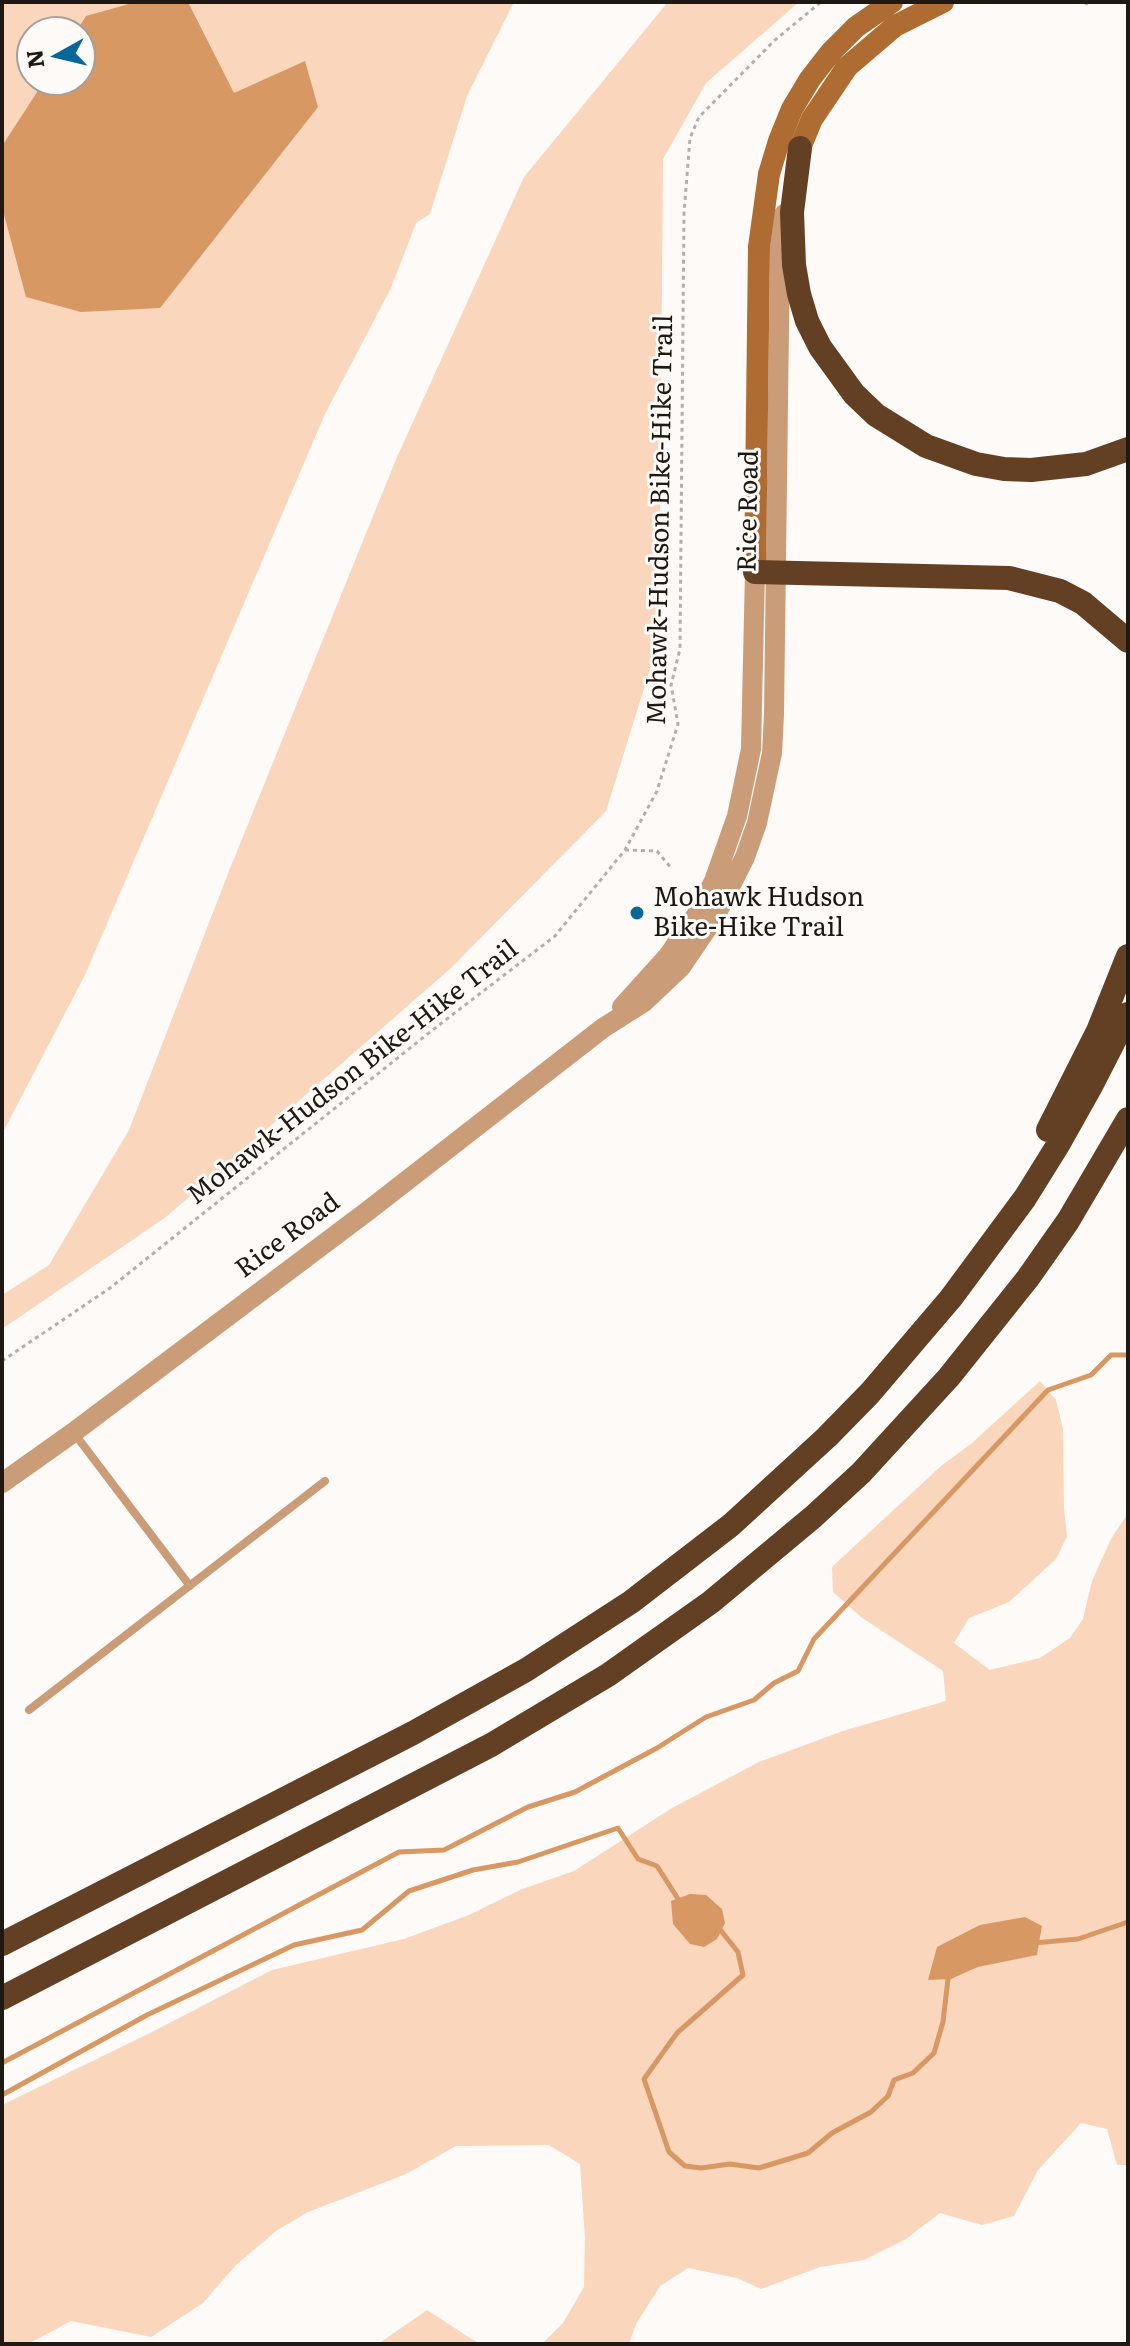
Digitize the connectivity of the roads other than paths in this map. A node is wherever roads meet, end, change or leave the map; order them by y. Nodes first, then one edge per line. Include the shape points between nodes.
1 (892, 2) edge
2 (943, 2) edge
3 (800, 148) junction
4 (1128, 449) edge
5 (766, 572) junction
6 (1128, 641) edge
7 (1128, 956) edge
8 (1128, 1014) edge
9 (1128, 1119) edge
10 (951, 1298) junction
11 (74, 1432) junction
12 (325, 1481) dead end
13 (2, 1483) edge
14 (190, 1586) junction
15 (29, 1710) dead end
16 (2, 1944) edge
17 (2, 1998) edge

1 - 5 main road, Rice Road via 856,27 810,79 792,109 769,174 759,247
2 - 3 main road, Rice Road via 895,26 847,67 812,119
3 - 4 highway via 792,212 799,294 828,360 876,415 926,446 1004,469 1086,464
3 - 5 street, Rice Road via 780,248
5 - 6 highway via 1009,578 1083,603
5 - 11 street, Rice Road via 751,749 740,806 714,881 684,935 603,1028
7 - 10 highway via 1055,1118
8 - 10 highway via 1041,1171
9 - 17 highway via 1068,1221 949,1377 861,1473 711,1602 608,1675 491,1745
10 - 16 highway via 870,1393 781,1481 682,1564 594,1627 413,1733
11 - 13 street, Rice Road
11 - 14 lane
12 - 14 lane
14 - 15 lane

